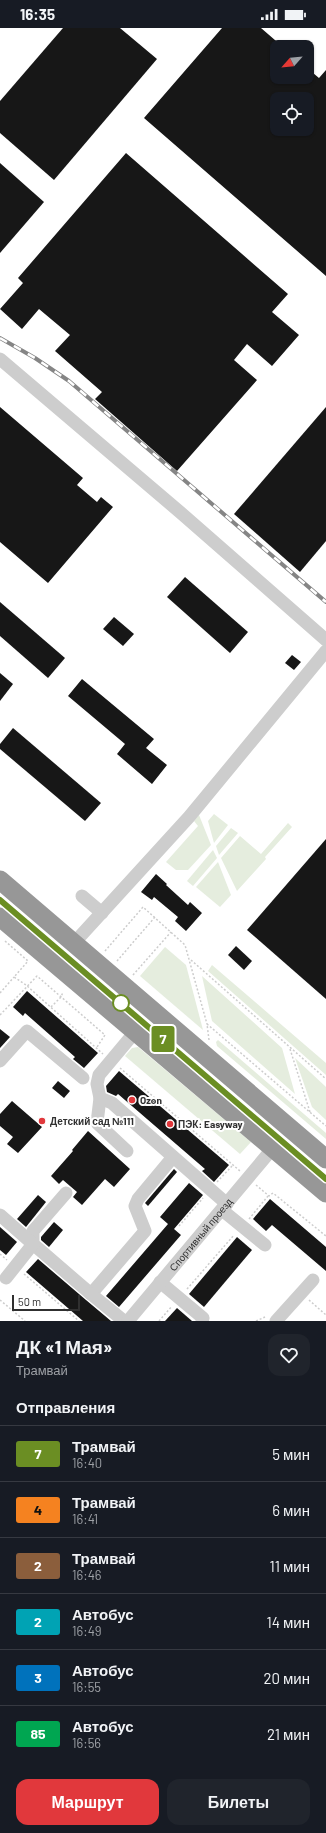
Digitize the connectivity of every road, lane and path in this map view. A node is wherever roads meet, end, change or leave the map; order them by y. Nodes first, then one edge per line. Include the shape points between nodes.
1 (0, 359) edge
2 (326, 640) edge
3 (326, 652) edge
4 (0, 880) edge
5 (82, 896) dead end
6 (102, 913) junction
7 (0, 917) edge
8 (155, 917) junction
9 (171, 932) junction
10 (74, 944) junction
11 (105, 950) dead end
12 (103, 952) dead end
13 (107, 956) dead end
14 (190, 959) junction
15 (117, 961) dead end
16 (133, 975) dead end
17 (14, 977) dead end
18 (63, 992) dead end
19 (0, 993) edge
20 (61, 997) junction
21 (52, 1007) dead end
22 (0, 1015) edge
23 (207, 1024) junction
24 (135, 1032) junction
25 (203, 1039) dead end
26 (97, 1048) dead end
27 (290, 1049) junction
28 (0, 1061) edge
29 (83, 1078) dead end
30 (326, 1080) edge
31 (100, 1098) junction
32 (310, 1112) junction
33 (326, 1126) edge
34 (273, 1148) junction
35 (128, 1151) dead end
36 (173, 1157) junction
37 (326, 1160) edge
38 (248, 1178) junction
39 (66, 1193) dead end
40 (326, 1193) edge
41 (268, 1196) junction
42 (225, 1207) junction
43 (0, 1215) edge
44 (242, 1226) junction
45 (326, 1236) edge
46 (33, 1244) junction
47 (265, 1245) dead end
48 (0, 1254) edge
49 (15, 1266) junction
50 (6, 1278) dead end
51 (313, 1280) dead end
52 (160, 1282) junction
53 (91, 1294) junction
54 (179, 1298) junction
55 (0, 1300) edge
56 (25, 1321) edge
57 (79, 1321) edge
58 (124, 1321) edge
59 (128, 1321) edge
60 (159, 1321) edge
61 (202, 1321) edge
62 (276, 1321) edge

1 - 2 street
3 - 6 street via 189,817
4 - 10 highway
5 - 6 street
6 - 10 street
7 - 24 highway
8 - 9 path
8 - 11 path via 143,906
8 - 15 path
9 - 14 path via 185,945
9 - 16 path
10 - 37 highway
12 - 13 path
14 - 23 path
14 - 27 path
17 - 19 path
18 - 20 path
20 - 21 path
20 - 22 path via 37,976
20 - 26 path via 105,1035
23 - 25 path via 209,1044
23 - 32 path
24 - 31 street via 99,1075 96,1084
24 - 34 highway
27 - 30 path
27 - 32 path
28 - 29 street via 27,1030
31 - 35 street via 97,1123
31 - 36 street via 112,1103
32 - 33 path
34 - 38 street, Спортивный проезд
34 - 40 highway
36 - 42 street
36 - 53 street via 135,1206 145,1231
38 - 41 path
38 - 42 street, Спортивный проезд
39 - 46 street via 33,1231
41 - 44 path
41 - 45 path via 273,1193
42 - 44 street
42 - 52 street, Спортивный проезд
43 - 46 street
44 - 47 street
44 - 54 path
46 - 49 street
46 - 53 street
48 - 49 path
49 - 50 street
49 - 57 path
51 - 62 street
52 - 54 street
52 - 59 street, Спортивный проезд
53 - 58 street
54 - 60 path
54 - 61 street via 202,1318
55 - 56 path

